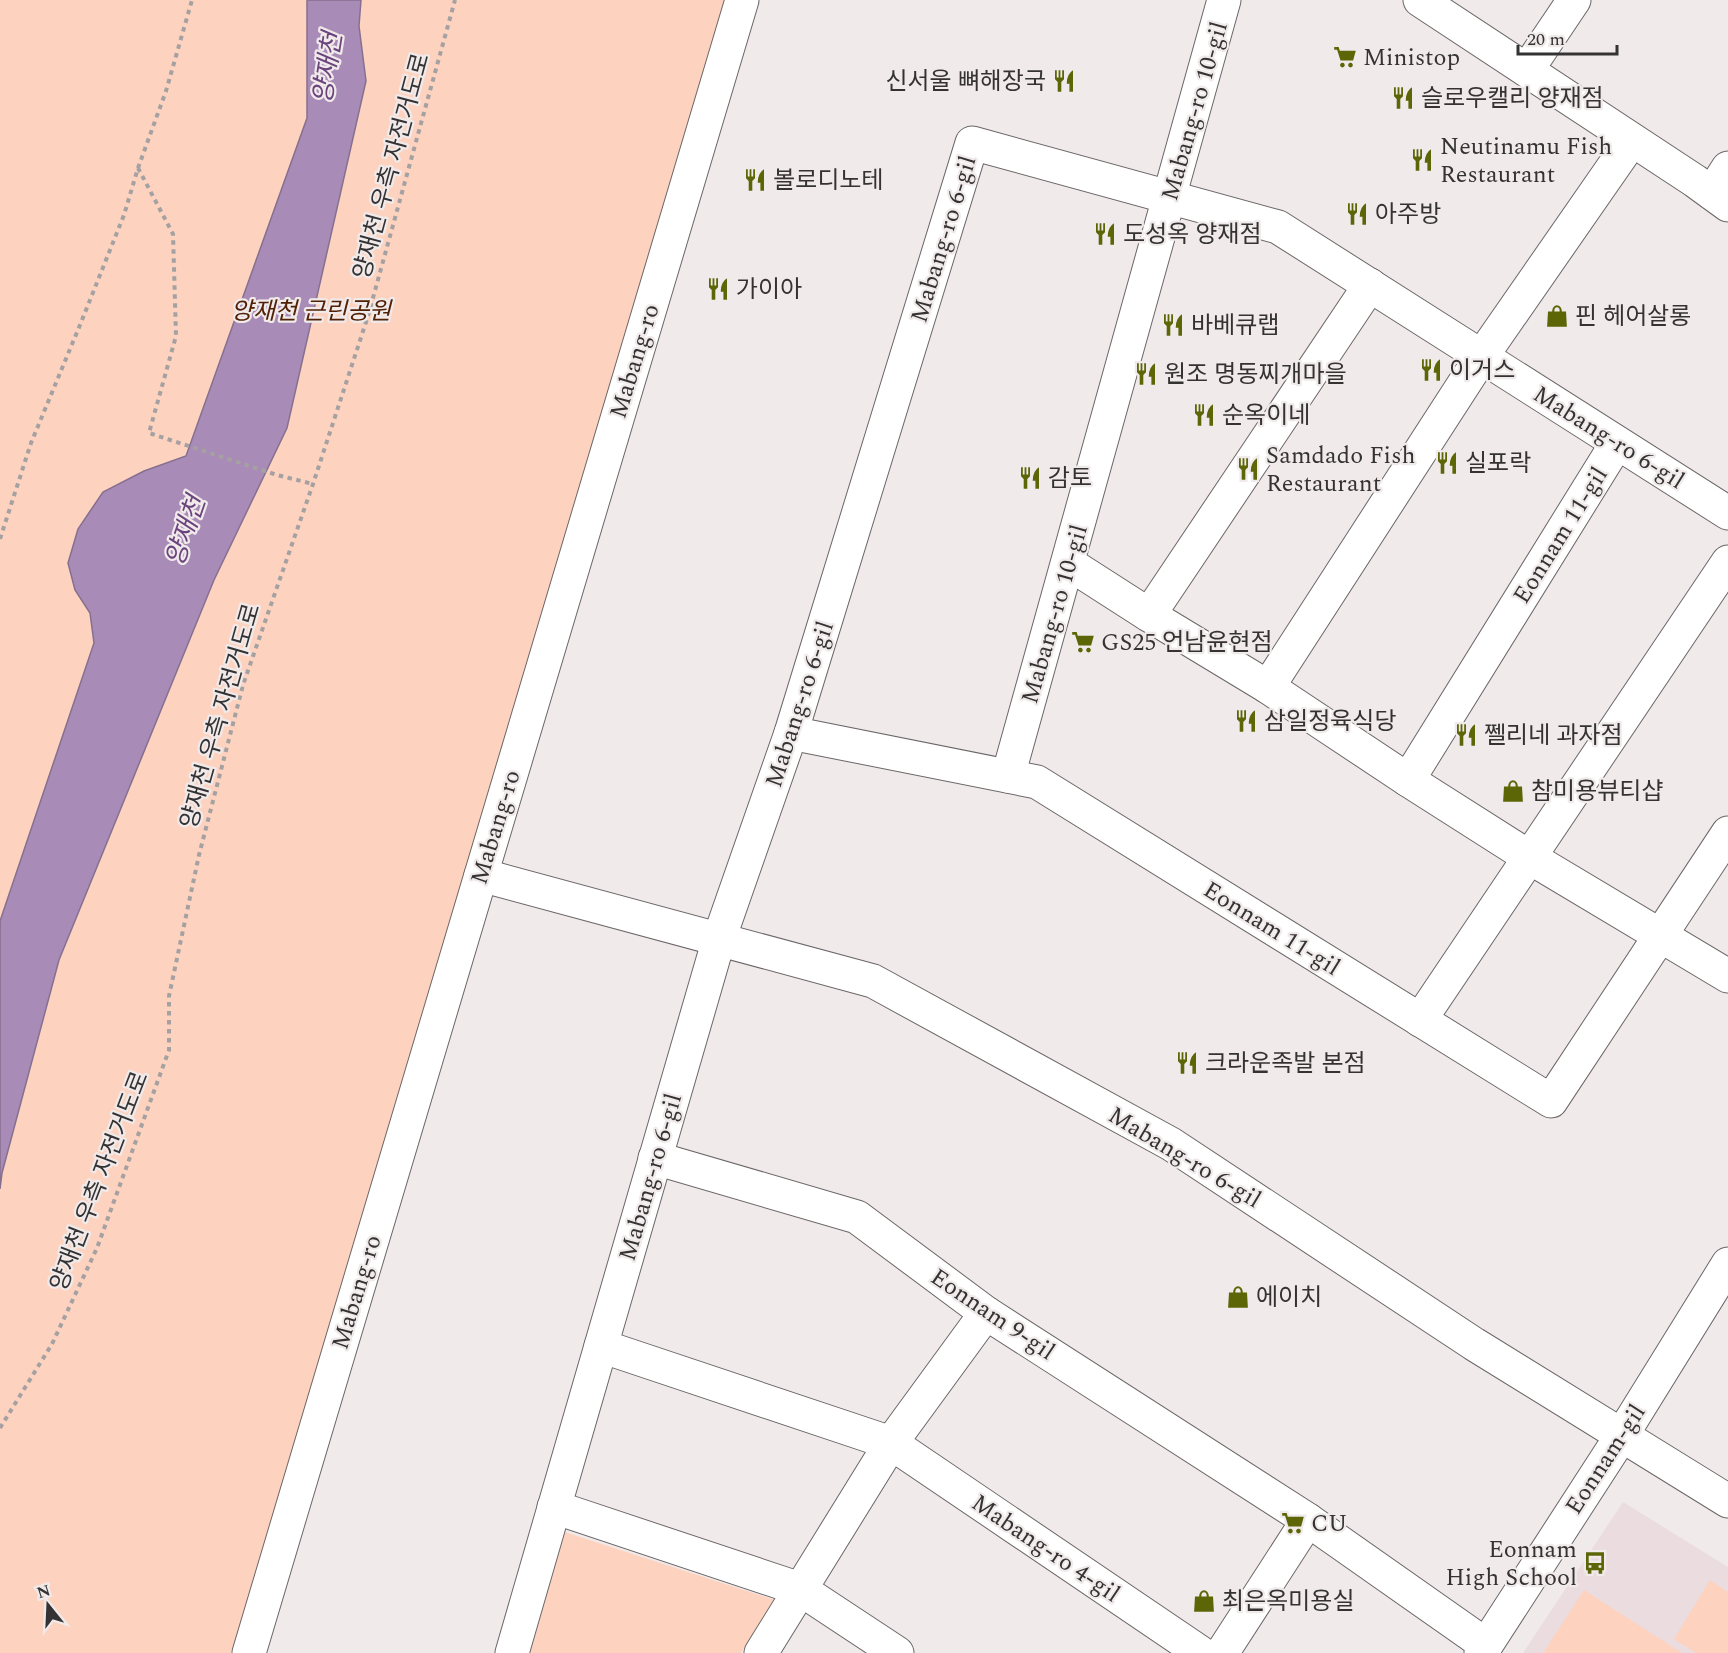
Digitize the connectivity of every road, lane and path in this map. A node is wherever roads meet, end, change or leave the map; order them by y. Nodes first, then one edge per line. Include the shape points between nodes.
1 (192, 0) edge
2 (455, 0) edge
3 (742, 0) edge
4 (1224, 0) edge
5 (1420, 0) edge
6 (1574, 0) edge
7 (1527, 70) junction
8 (1632, 140) junction
9 (138, 168) junction
10 (1723, 189) edge
11 (1170, 197) junction
12 (1370, 285) junction
13 (1482, 356) junction
14 (1617, 442) junction
15 (313, 484) junction
16 (1728, 513) edge
17 (0, 539) edge
18 (1728, 562) edge
19 (1068, 563) junction
20 (1149, 615) junction
21 (1268, 687) junction
22 (791, 734) junction
23 (1008, 776) junction
24 (1408, 780) junction
25 (1728, 833) edge
26 (1529, 857) junction
27 (481, 875) junction
28 (1660, 935) junction
29 (719, 939) junction
30 (1728, 976) edge
31 (1420, 1020) junction
32 (655, 1158) junction
33 (1728, 1264) edge
34 (986, 1312) junction
35 (601, 1346) junction
36 (0, 1428) edge
37 (1622, 1435) junction
38 (891, 1443) junction
39 (1728, 1501) edge
40 (554, 1507) junction
41 (1308, 1520) junction
42 (800, 1589) junction
43 (1483, 1649) edge
44 (249, 1653) edge
45 (512, 1653) edge
46 (761, 1653) edge
47 (897, 1653) edge
48 (1201, 1653) edge
49 (1222, 1653) edge

1 - 9 path via 166,91
2 - 15 path, 양재천 우측 자전거도로 via 368,316
3 - 27 street, Mabang-ro
4 - 11 street, Mabang-ro 10-gil
5 - 7 street
6 - 7 street
7 - 8 street
8 - 10 street
8 - 13 street
9 - 15 path via 173,234 177,336 149,434
9 - 17 path via 123,215 31,443
11 - 12 street, Mabang-ro 6-gil via 1278,227
11 - 19 street, Mabang-ro 10-gil
11 - 22 street, Mabang-ro 6-gil via 972,143
12 - 13 street, Mabang-ro 6-gil
12 - 20 street
13 - 14 street, Mabang-ro 6-gil
13 - 21 street
14 - 16 street, Mabang-ro 6-gil
14 - 24 street, Eonnam 11-gil
15 - 36 path, 양재천 우측 자전거도로 via 243,685 202,844 169,996 169,1050 97,1248 52,1344
18 - 26 street
19 - 20 street
19 - 23 street, Mabang-ro 10-gil
20 - 21 street
21 - 24 street
22 - 23 street, Eonnam 11-gil
22 - 29 street, Mabang-ro 6-gil
23 - 31 street, Eonnam 11-gil via 1037,782
24 - 26 street
25 - 28 street
26 - 28 street
26 - 31 street
27 - 29 street, Mabang-ro 6-gil
27 - 44 street, Mabang-ro
28 - 30 street
28 - 31 street, Eonnam 11-gil via 1551,1101
29 - 32 street, Mabang-ro 6-gil
29 - 37 street, Mabang-ro 6-gil via 873,981 1171,1144 1474,1344
32 - 34 street, Eonnam 9-gil via 857,1217
32 - 35 street, Mabang-ro 6-gil
33 - 37 street, Eonnam-gil
34 - 38 street
34 - 41 street, Eonnam 9-gil
35 - 38 street
35 - 40 street, Mabang-ro 6-gil
37 - 39 street, Mabang-ro 6-gil
37 - 43 street, Eonnam-gil
38 - 42 street
38 - 48 street, Mabang-ro 4-gil
40 - 42 street
40 - 45 street, Mabang-ro 6-gil
41 - 43 street, Eonnam 9-gil
41 - 49 street
42 - 46 street
42 - 47 street

